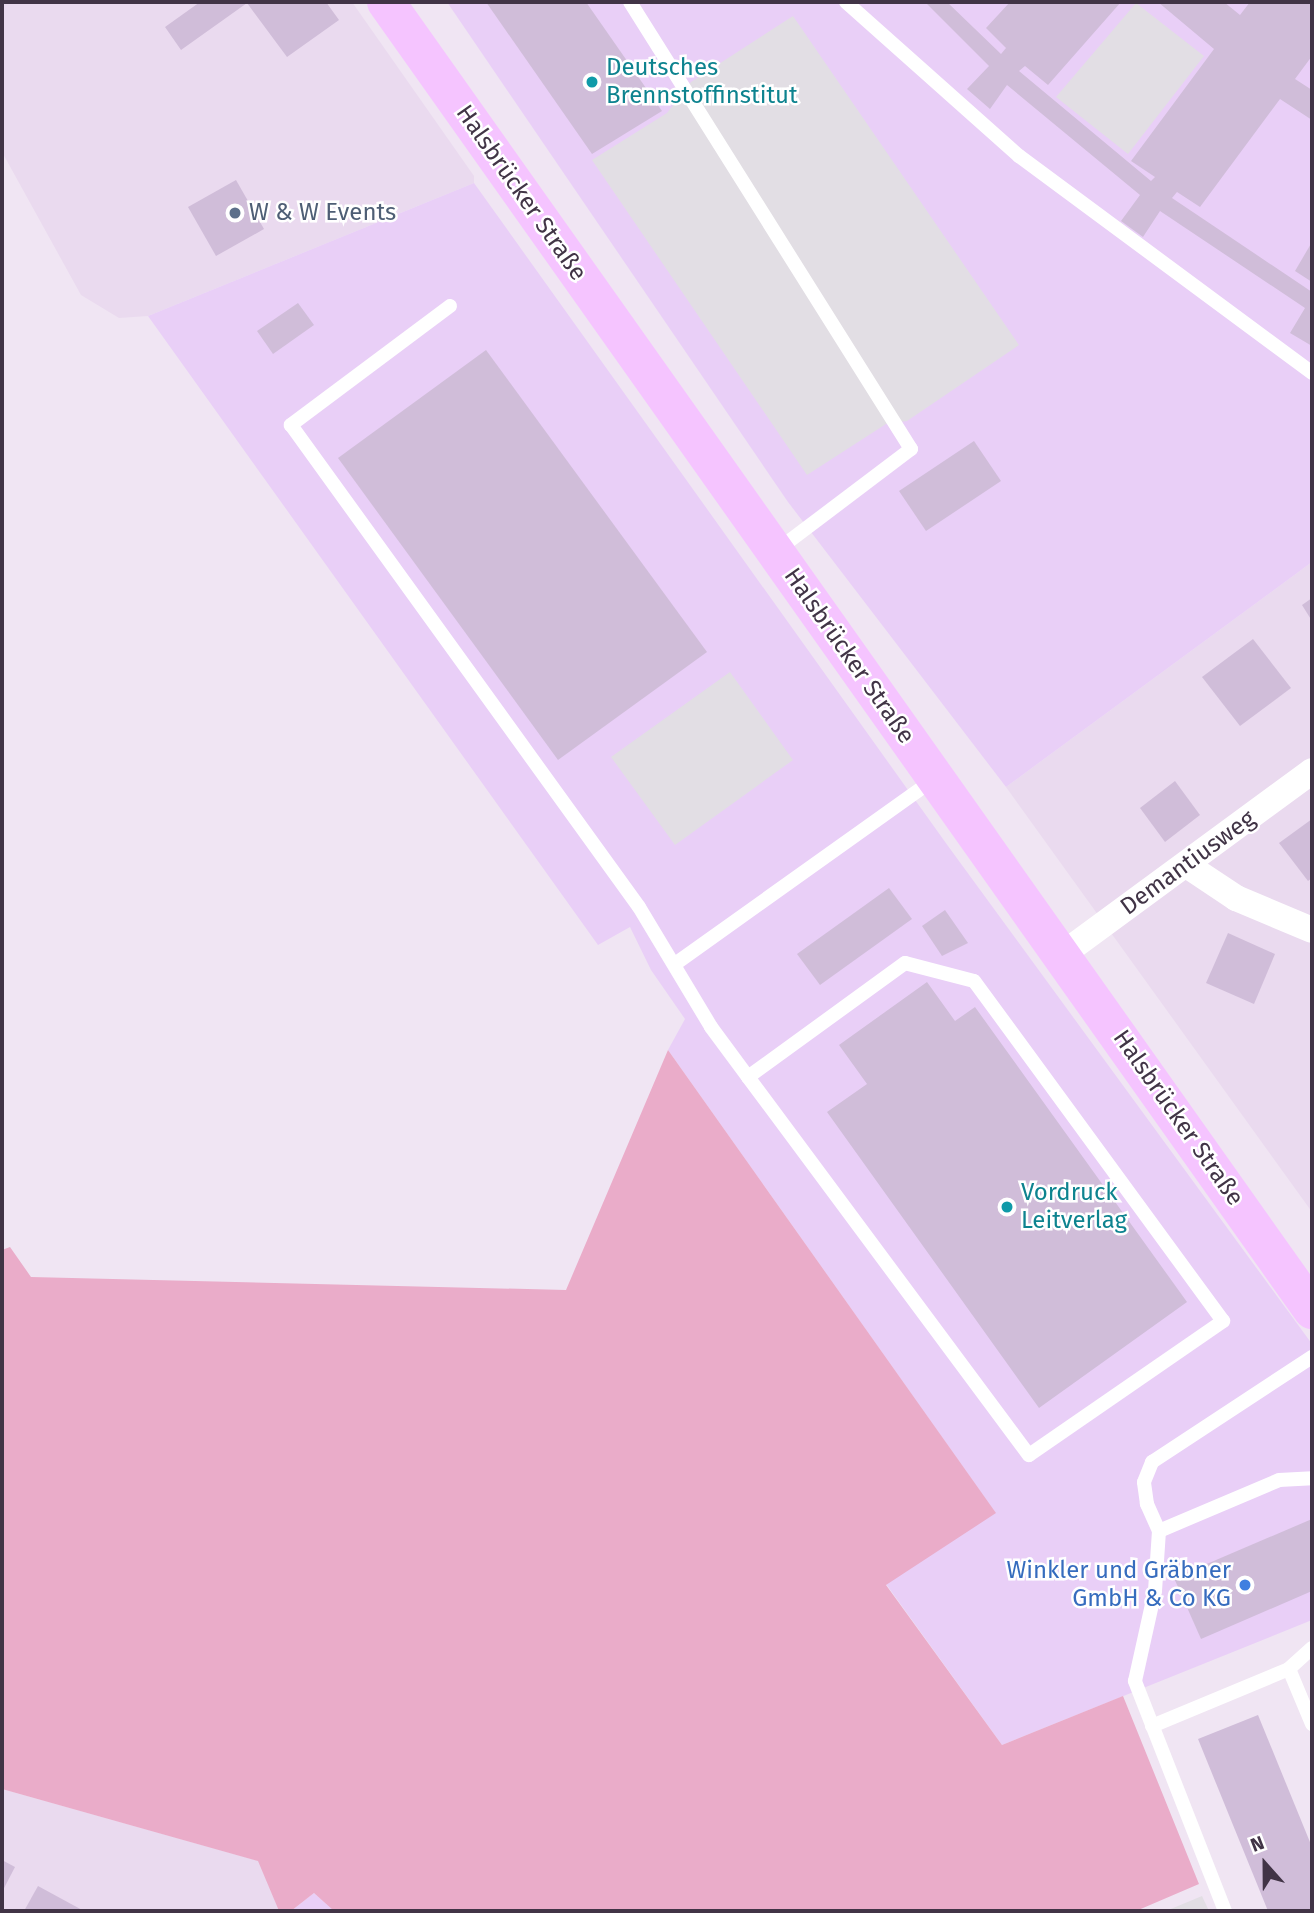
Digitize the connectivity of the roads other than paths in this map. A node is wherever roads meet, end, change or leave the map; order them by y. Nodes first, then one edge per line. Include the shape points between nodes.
1 (386, 2) edge
2 (630, 2) edge
3 (846, 2) edge
4 (450, 306) dead end
5 (1312, 373) edge
6 (775, 552) junction
7 (1312, 771) edge
8 (936, 778) junction
9 (1188, 866) junction
10 (1312, 930) edge
11 (1063, 954) junction
12 (675, 964) junction
13 (748, 1077) junction
14 (1312, 1310) edge
15 (1312, 1357) edge
16 (1312, 1478) edge
17 (1159, 1531) junction
18 (1312, 1648) edge
19 (1289, 1669) junction
20 (1312, 1724) edge
21 (1152, 1726) junction
22 (1225, 1911) edge

1 - 6 main road, Halsbrücker Straße
2 - 6 lane via 911,449
3 - 5 lane via 1019,156
4 - 12 lane via 291,425 639,907
6 - 8 main road, Halsbrücker Straße
7 - 9 street, Demantiusweg
8 - 11 main road, Halsbrücker Straße
8 - 12 lane
9 - 10 street via 1236,898
9 - 11 street, Demantiusweg
11 - 14 main road, Halsbrücker Straße
12 - 13 lane via 711,1027
13 - 13 lane via 1029,1455 1223,1321 974,981 905,963
15 - 17 lane via 1152,1462 1144,1482
16 - 17 lane via 1279,1480
17 - 21 lane via 1155,1591 1135,1681
18 - 19 lane
19 - 20 lane
19 - 21 lane
21 - 22 lane

